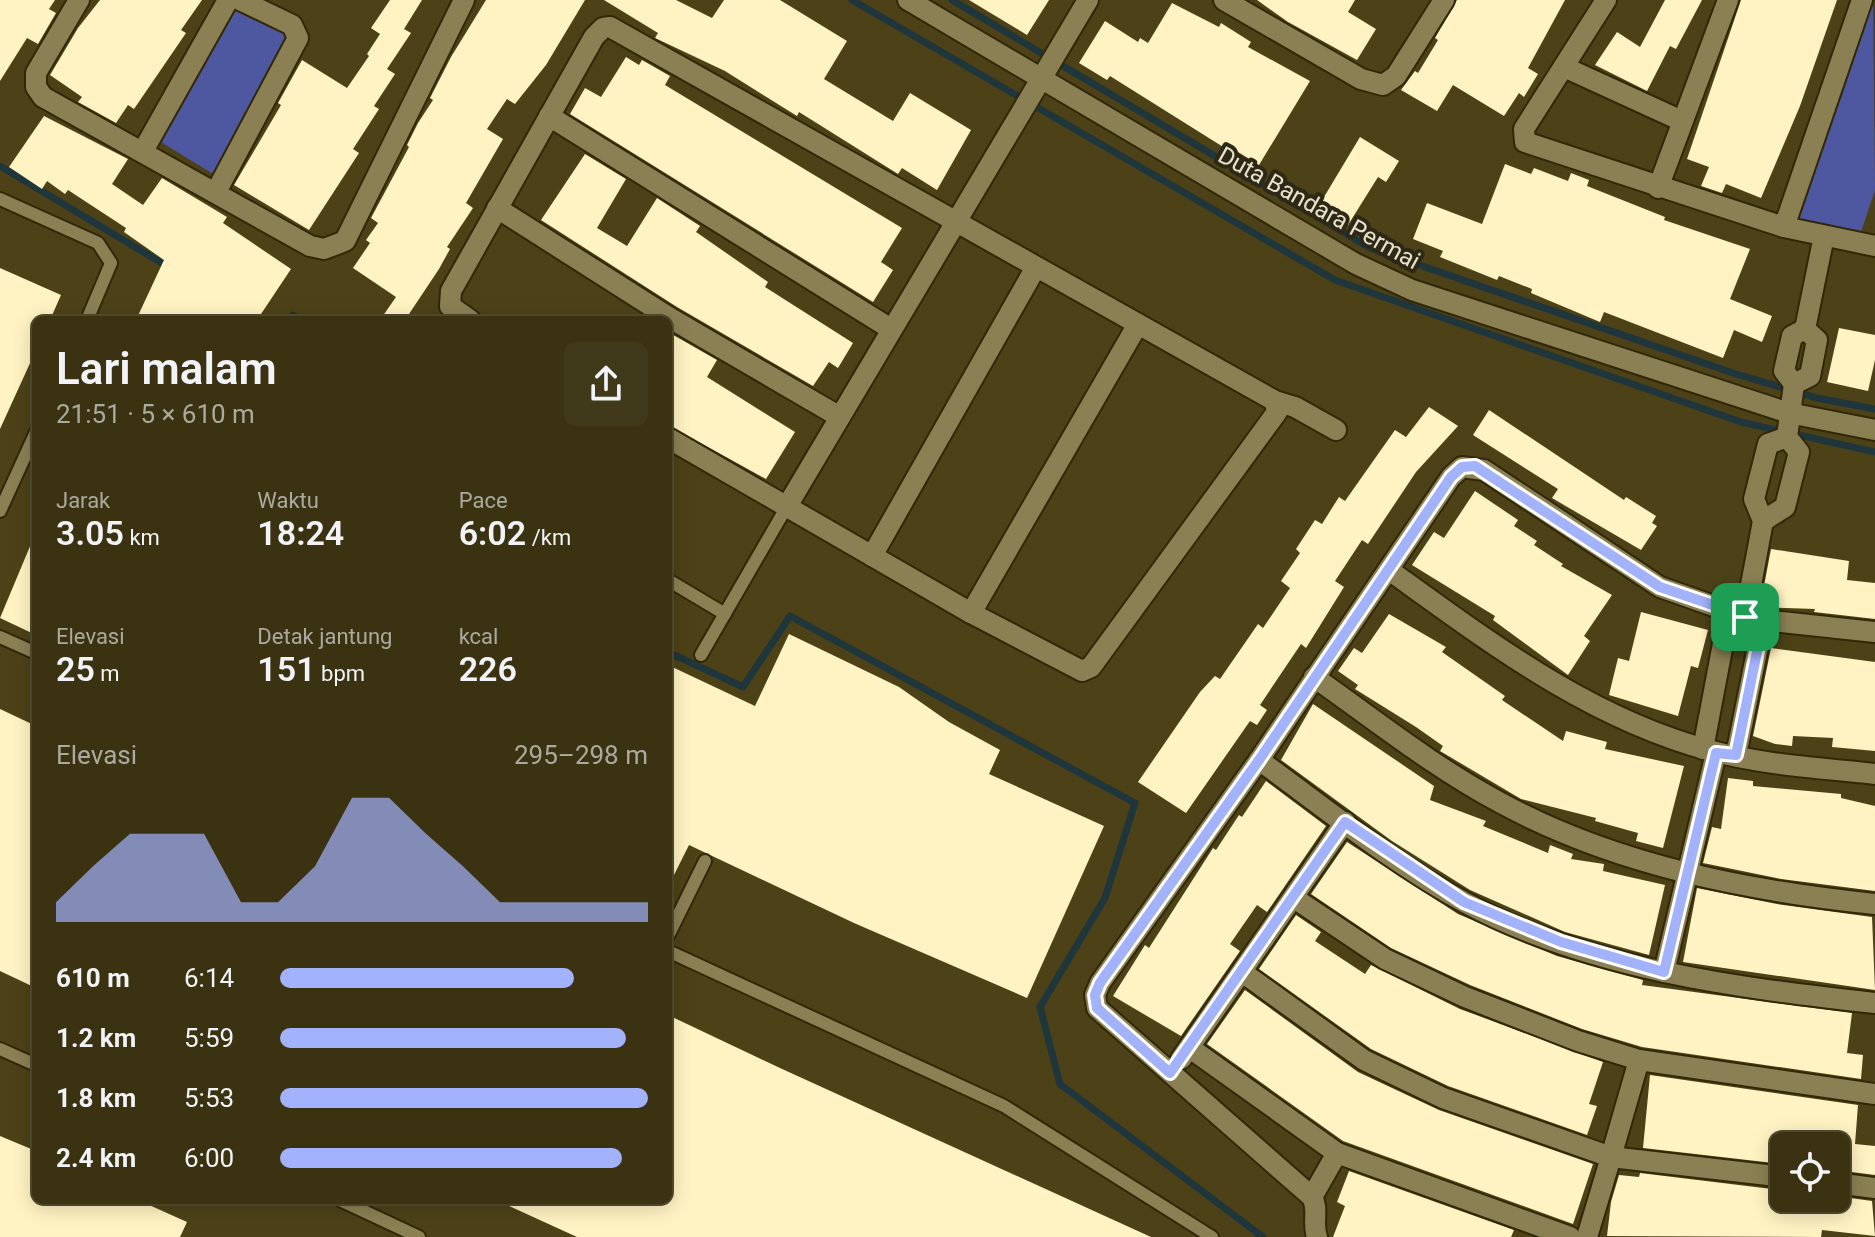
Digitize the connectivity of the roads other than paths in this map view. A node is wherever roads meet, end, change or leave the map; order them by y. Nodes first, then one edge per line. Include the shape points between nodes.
1 (79, 0) edge
2 (228, 0) edge
3 (240, 0) edge
4 (464, 0) edge
5 (908, 0) edge
6 (1088, 0) edge
7 (1224, 0) edge
8 (1444, 0) edge
9 (1606, 0) edge
10 (1862, 0) edge
11 (1725, 1) edge
12 (1564, 67) junction
13 (1041, 79) junction
14 (549, 116) junction
15 (1682, 121) junction
16 (143, 151) junction
17 (1658, 188) junction
18 (216, 192) junction
19 (0, 199) edge
20 (497, 208) junction
21 (958, 220) junction
22 (1784, 227) junction
23 (1824, 236) junction
24 (1875, 246) edge
25 (1036, 267) junction
26 (89, 316) edge
27 (464, 316) edge
28 (667, 316) edge
29 (672, 319) edge
30 (1138, 324) junction
31 (891, 329) junction
32 (1275, 401) junction
33 (1789, 413) junction
34 (840, 417) junction
35 (1336, 430) dead end
36 (1875, 430) edge
37 (672, 440) edge
38 (32, 441) edge
39 (786, 508) junction
40 (0, 511) edge
41 (1763, 521) junction
42 (872, 556) junction
43 (1389, 570) junction
44 (672, 582) edge
45 (971, 613) junction
46 (725, 614) junction
47 (1746, 617) junction
48 (1875, 632) edge
49 (0, 637) edge
50 (32, 651) edge
51 (701, 655) dead end
52 (1314, 677) junction
53 (1718, 752) junction
54 (1259, 760) junction
55 (1875, 774) edge
56 (1345, 822) junction
57 (705, 861) dead end
58 (1688, 873) junction
59 (1294, 898) junction
60 (1875, 904) edge
61 (672, 928) edge
62 (672, 953) edge
63 (1242, 972) junction
64 (1664, 972) junction
65 (1875, 1003) edge
66 (1190, 1048) junction
67 (0, 1049) edge
68 (1639, 1060) junction
69 (32, 1063) edge
70 (1170, 1073) junction
71 (1875, 1094) edge
72 (1337, 1153) junction
73 (1611, 1157) junction
74 (1770, 1175) edge
75 (1850, 1185) edge
76 (1875, 1188) edge
77 (1312, 1197) junction
78 (349, 1204) edge
79 (419, 1237) edge
80 (1212, 1237) edge
81 (1317, 1237) edge
82 (1570, 1237) edge
83 (1587, 1237) edge

1 - 16 street via 36,73 36,87 43,97
2 - 16 street
3 - 18 street via 292,25 298,38
4 - 18 street via 345,241 324,249 310,246
5 - 13 street, Duta Bandara Permai
6 - 13 street
7 - 8 street via 1361,79 1383,85 1396,76
9 - 12 street
10 - 22 street
11 - 15 street
12 - 15 street
12 - 17 street via 1524,129 1525,142
13 - 21 street
13 - 33 street, Duta Bandara Permai via 1356,264 1412,290
14 - 20 street
14 - 21 street via 594,37 610,27
14 - 31 street
15 - 17 street
16 - 18 street
17 - 22 street
19 - 26 lane via 98,243 111,263
20 - 27 street via 449,295 450,306
20 - 28 street
21 - 25 street
21 - 31 street
22 - 23 street
23 - 24 street
23 - 33 street via 1805,329 1792,336 1784,371
25 - 30 street
25 - 42 street
29 - 34 street
30 - 32 street
30 - 45 street
31 - 34 street
32 - 35 street
32 - 45 street via 1277,412 1091,667 1072,669
33 - 36 street, Duta Bandara Permai
33 - 41 street via 1768,444 1754,499
33 - 41 street via 1799,452 1785,507
34 - 39 street
37 - 39 street
38 - 40 lane
39 - 42 street
39 - 46 lane
41 - 47 street
42 - 45 street
43 - 47 street via 1451,477 1462,467 1475,466 1660,587
43 - 52 street
43 - 53 street via 1549,680 1608,713
44 - 46 lane
46 - 51 lane
47 - 48 street
47 - 53 street
47 - 53 street
49 - 50 lane
52 - 54 street
52 - 58 street via 1501,803 1549,826
53 - 55 street
53 - 58 street
54 - 56 street
54 - 70 street via 1095,995 1097,1008
56 - 59 street
56 - 64 street via 1464,902 1561,942
57 - 61 lane
58 - 60 street via 1782,894
58 - 64 street
59 - 63 street
59 - 68 street via 1385,959 1465,997
62 - 80 lane via 1004,1106
63 - 66 street
63 - 73 street via 1364,1060 1443,1098
64 - 65 street via 1772,992
66 - 70 street
66 - 72 street
67 - 69 lane
68 - 71 street
68 - 73 street
70 - 77 street
72 - 77 street
72 - 82 street
73 - 74 street
73 - 83 street
75 - 76 street
77 - 81 street
78 - 79 lane

